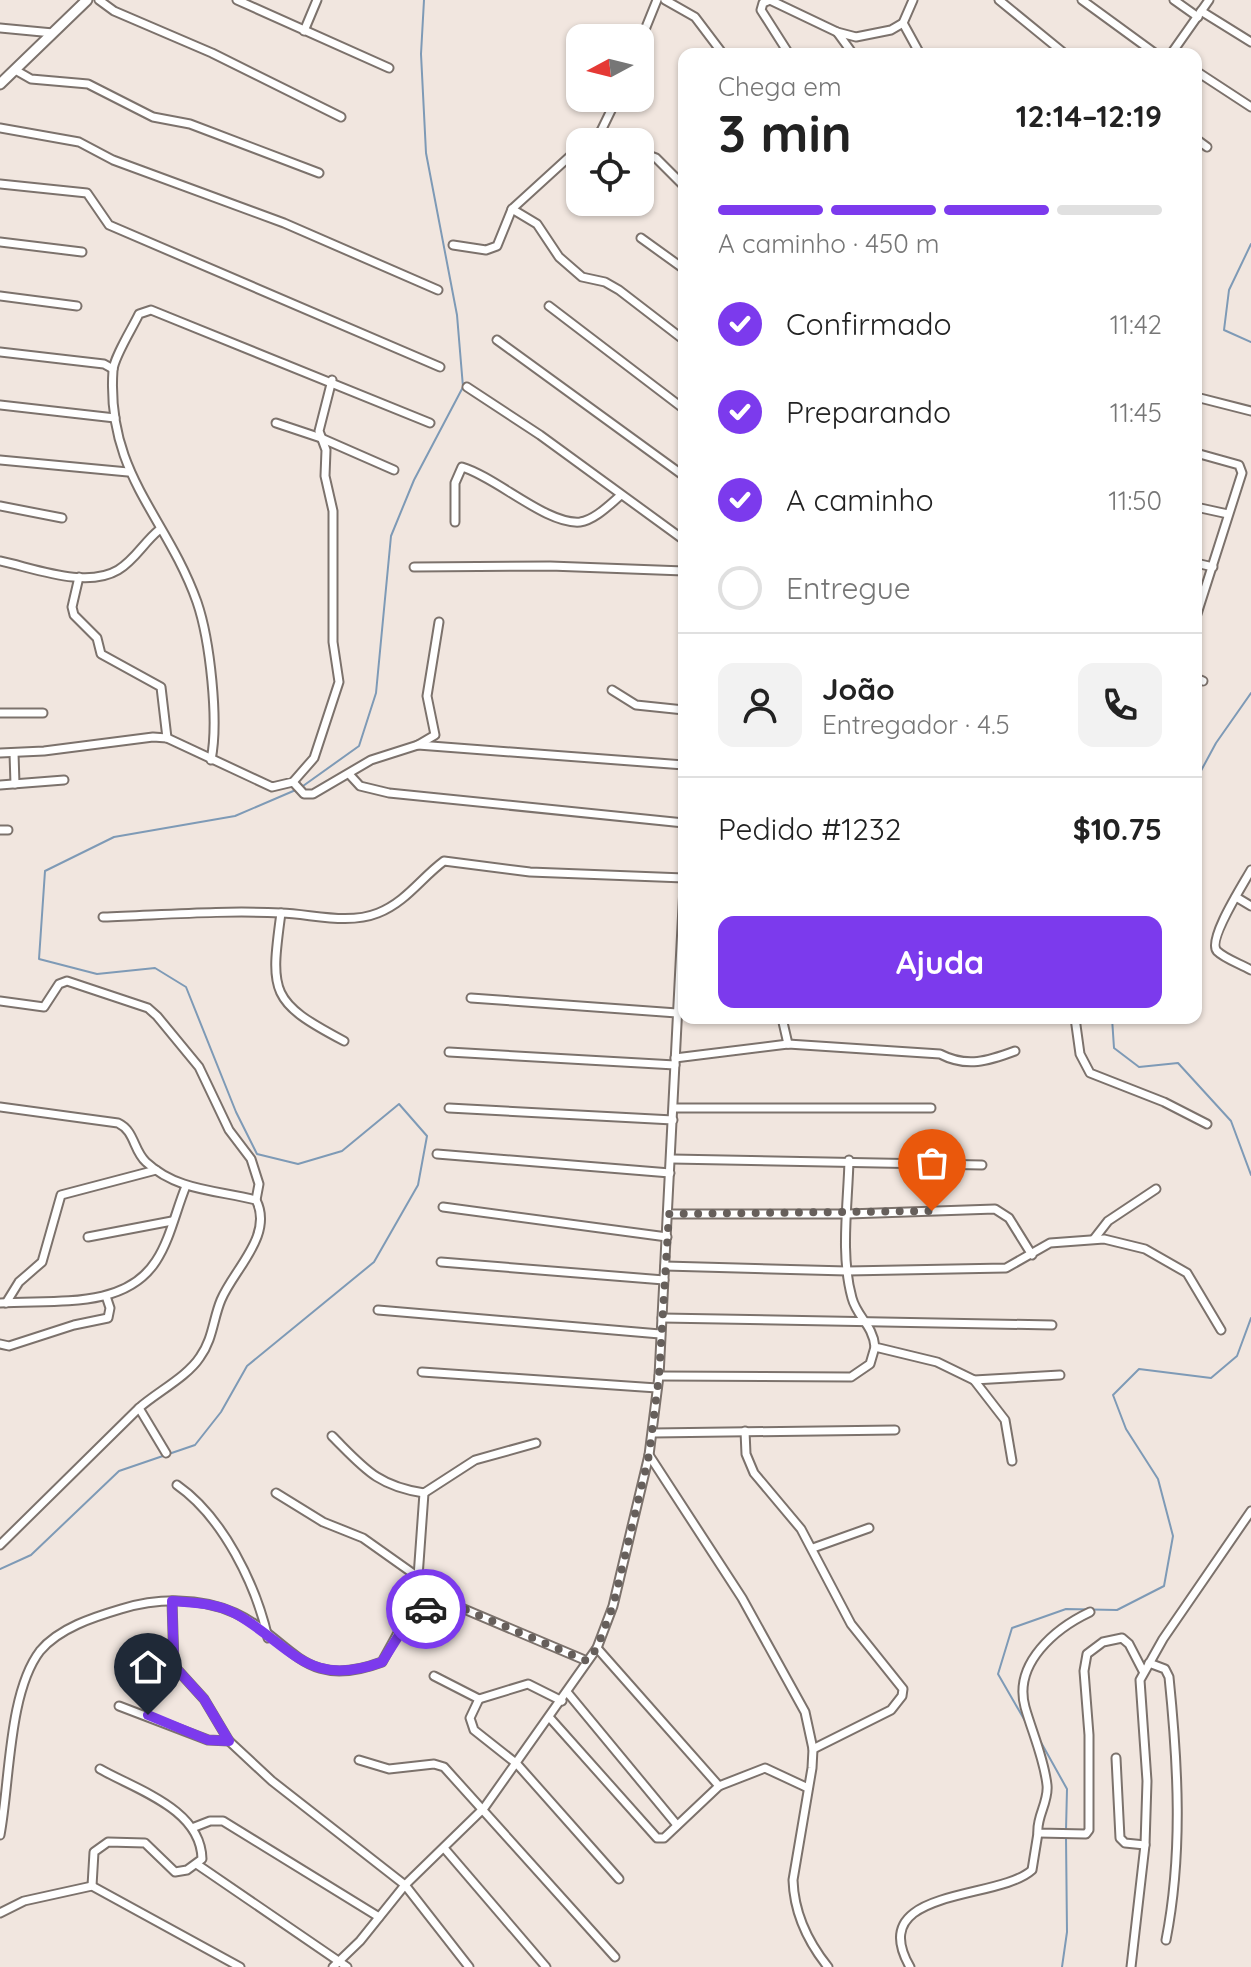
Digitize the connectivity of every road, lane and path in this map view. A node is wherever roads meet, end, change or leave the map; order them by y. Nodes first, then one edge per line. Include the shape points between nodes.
1 (87, 0) edge
2 (99, 0) edge
3 (237, 0) edge
4 (317, 0) edge
5 (657, 0) edge
6 (665, 0) edge
7 (913, 0) edge
8 (999, 0) edge
9 (1082, 0) edge
10 (1174, 0) edge
11 (1209, 0) edge
12 (1200, 14) junction
13 (903, 23) junction
14 (647, 24) edge
15 (0, 28) edge
16 (304, 31) junction
17 (837, 32) junction
18 (53, 33) junction
19 (1251, 42) edge
20 (718, 48) edge
21 (785, 48) edge
22 (849, 48) edge
23 (917, 48) edge
24 (1058, 48) edge
25 (1148, 48) edge
26 (1175, 48) edge
27 (389, 68) dead end
28 (17, 71) junction
29 (1202, 75) edge
30 (0, 84) edge
31 (1251, 107) edge
32 (341, 117) dead end
33 (0, 128) edge
34 (1202, 143) edge
35 (1207, 147) dead end
36 (654, 157) edge
37 (566, 160) edge
38 (319, 173) dead end
39 (678, 180) edge
40 (0, 184) edge
41 (512, 209) junction
42 (641, 238) dead end
43 (0, 242) edge
44 (453, 245) dead end
45 (82, 252) dead end
46 (678, 265) edge
47 (438, 290) dead end
48 (0, 296) edge
49 (77, 306) dead end
50 (549, 306) dead end
51 (678, 336) edge
52 (497, 340) dead end
53 (0, 352) edge
54 (440, 367) dead end
55 (113, 369) junction
56 (332, 380) junction
57 (467, 387) dead end
58 (1202, 399) edge
59 (678, 404) edge
60 (0, 405) edge
61 (1251, 411) edge
62 (115, 418) junction
63 (276, 423) dead end
64 (430, 423) dead end
65 (321, 438) junction
66 (1202, 455) edge
67 (0, 460) edge
68 (394, 470) dead end
69 (128, 472) junction
70 (678, 472) edge
71 (621, 495) junction
72 (0, 506) edge
73 (1202, 508) edge
74 (1228, 514) junction
75 (62, 518) dead end
76 (455, 522) dead end
77 (159, 530) junction
78 (678, 536) edge
79 (0, 561) edge
80 (1202, 564) edge
81 (414, 567) dead end
82 (1213, 567) junction
83 (678, 571) edge
84 (79, 577) junction
85 (1202, 599) edge
86 (439, 622) dead end
87 (612, 690) dead end
88 (678, 709) edge
89 (0, 713) edge
90 (43, 713) dead end
91 (167, 738) junction
92 (418, 745) junction
93 (0, 753) edge
94 (14, 753) junction
95 (211, 760) junction
96 (678, 765) edge
97 (349, 774) junction
98 (64, 780) dead end
99 (293, 782) junction
100 (15, 784) junction
101 (0, 785) edge
102 (678, 822) edge
103 (1251, 870) edge
104 (678, 878) edge
105 (1236, 897) junction
106 (1251, 906) edge
107 (281, 913) junction
108 (103, 917) dead end
109 (1251, 970) edge
110 (678, 996) edge
111 (471, 998) dead end
112 (0, 1001) edge
113 (677, 1013) junction
114 (783, 1024) edge
115 (1076, 1024) edge
116 (344, 1041) dead end
117 (788, 1044) junction
118 (1015, 1051) dead end
119 (449, 1052) dead end
120 (675, 1061) junction
121 (0, 1107) edge
122 (449, 1108) dead end
123 (674, 1108) junction
124 (931, 1108) dead end
125 (673, 1120) junction
126 (1207, 1124) dead end
127 (437, 1154) dead end
128 (672, 1159) junction
129 (849, 1160) junction
130 (982, 1165) dead end
131 (156, 1170) junction
132 (670, 1173) junction
133 (186, 1186) junction
134 (1156, 1189) dead end
135 (256, 1200) junction
136 (443, 1207) dead end
137 (669, 1214) junction
138 (848, 1214) junction
139 (172, 1221) junction
140 (88, 1237) dead end
141 (667, 1237) junction
142 (1094, 1239) junction
143 (1032, 1255) junction
144 (441, 1262) dead end
145 (665, 1266) junction
146 (847, 1271) junction
147 (664, 1280) junction
148 (106, 1296) junction
149 (3, 1303) edge
150 (378, 1310) dead end
151 (662, 1318) junction
152 (869, 1324) junction
153 (1052, 1325) dead end
154 (1221, 1330) dead end
155 (660, 1334) junction
156 (0, 1344) edge
157 (875, 1347) junction
158 (422, 1372) dead end
159 (1060, 1375) dead end
160 (659, 1376) junction
161 (974, 1380) junction
162 (657, 1388) junction
163 (139, 1408) junction
164 (895, 1430) dead end
165 (745, 1431) junction
166 (653, 1433) junction
167 (332, 1436) dead end
168 (536, 1443) dead end
169 (166, 1453) dead end
170 (649, 1455) junction
171 (1012, 1461) dead end
172 (177, 1485) dead end
173 (276, 1493) dead end
174 (424, 1493) junction
175 (1251, 1511) edge
176 (869, 1528) dead end
177 (0, 1545) edge
178 (813, 1548) junction
179 (418, 1577) junction
180 (425, 1584) junction
181 (172, 1601) junction
182 (445, 1601) junction
183 (1090, 1612) dead end
184 (411, 1616) junction
185 (268, 1638) junction
186 (597, 1648) junction
187 (587, 1661) junction
188 (1149, 1663) junction
189 (1143, 1671) junction
190 (434, 1676) dead end
191 (567, 1692) junction
192 (479, 1699) junction
193 (562, 1701) junction
194 (119, 1706) dead end
195 (550, 1718) junction
196 (229, 1741) junction
197 (813, 1749) junction
198 (1116, 1758) dead end
199 (359, 1760) dead end
200 (517, 1764) junction
201 (100, 1769) dead end
202 (719, 1786) junction
203 (808, 1788) junction
204 (484, 1808) junction
205 (677, 1825) junction
206 (192, 1828) junction
207 (1040, 1834) junction
208 (0, 1835) edge
209 (1145, 1845) junction
210 (444, 1848) junction
211 (198, 1865) junction
212 (619, 1879) dead end
213 (405, 1885) junction
214 (92, 1886) junction
215 (0, 1913) edge
216 (379, 1917) junction
217 (1166, 1940) dead end
218 (615, 1957) dead end
219 (340, 1965) edge
220 (240, 1967) edge
221 (469, 1967) edge
222 (546, 1967) edge
223 (828, 1967) edge
224 (910, 1967) edge
225 (1131, 1967) edge

1 - 18 street
2 - 32 street
3 - 16 street
4 - 16 street
5 - 14 street
6 - 20 street via 695,17
7 - 13 street
8 - 24 street
9 - 25 street
10 - 12 street
11 - 12 street
12 - 19 street
12 - 26 street
13 - 17 street via 865,37
13 - 23 street
15 - 18 street
16 - 27 street
17 - 21 street via 779,3 763,3 764,18
17 - 22 street
18 - 28 street
28 - 30 street
28 - 38 street via 31,79 88,84 153,117 198,127
29 - 31 street
33 - 47 street via 79,142
34 - 35 street
36 - 39 street
37 - 41 street
40 - 54 street via 87,193 109,225
41 - 44 street via 492,250
41 - 51 street via 537,224 559,257 582,277 612,286
42 - 46 street
43 - 45 street
48 - 49 street
50 - 59 street
52 - 70 street
53 - 55 street
55 - 56 street via 146,309
55 - 62 street
56 - 64 street
56 - 65 street via 319,425
57 - 71 street
58 - 61 street
60 - 62 street
62 - 69 street
63 - 65 street
65 - 68 street
65 - 99 street via 333,511 333,642 339,682 314,758
66 - 74 street via 1241,469
67 - 69 street
69 - 77 street
71 - 76 street via 593,517 577,522 462,467 455,483
71 - 78 street
72 - 75 street
73 - 74 street
74 - 82 street
77 - 84 street via 119,569 106,576
77 - 95 street via 196,601 205,633
79 - 84 street
80 - 82 street
81 - 83 street
82 - 85 street
84 - 91 street via 74,615 97,638 105,658 161,687
86 - 92 street via 427,696 435,735
87 - 88 street via 636,705
89 - 90 street
91 - 94 street
91 - 95 street
92 - 96 street
92 - 97 street via 371,760
93 - 94 street
94 - 100 street
95 - 99 street via 261,785
97 - 99 street via 309,795
97 - 102 street via 360,786 389,793
98 - 100 street
100 - 101 street
103 - 105 street
104 - 107 street via 530,872 444,861 410,894 373,915
105 - 106 street
105 - 109 street via 1215,945
107 - 108 street
107 - 116 street via 273,971 277,989 299,1016
110 - 113 street
111 - 113 street
112 - 135 street via 44,1007 59,984 67,981 148,1008 207,1081 229,1130 251,1159 259,1184
113 - 120 street
114 - 117 street
115 - 126 street via 1080,1054 1090,1073
117 - 118 street via 940,1054 969,1063
117 - 120 street
119 - 120 street
120 - 123 street
121 - 131 street via 118,1123
122 - 125 street
123 - 124 street
123 - 125 street
125 - 128 street
127 - 132 street
128 - 129 street
128 - 132 street
129 - 130 street
129 - 138 street
131 - 133 street
131 - 149 street via 61,1195 42,1262
132 - 137 street
133 - 135 street
133 - 139 street
134 - 142 street via 1108,1221
135 - 163 street via 260,1225 252,1248 221,1301 199,1360
136 - 141 street
137 - 138 street
137 - 141 street
138 - 143 street via 995,1209 1009,1218
138 - 146 street
139 - 140 street
139 - 148 street via 151,1268
141 - 145 street
142 - 143 street via 1050,1243
142 - 154 street via 1145,1249 1187,1273
143 - 146 street via 1006,1268
144 - 147 street
145 - 146 street
145 - 147 street
146 - 152 street via 855,1307
147 - 151 street
148 - 149 street
148 - 156 street via 108,1318 9,1346
150 - 155 street
151 - 152 street
151 - 155 street
152 - 153 street
152 - 157 street
155 - 160 street
157 - 160 street via 870,1364 851,1377
157 - 161 street via 937,1362
158 - 162 street
159 - 161 street
160 - 162 street
161 - 171 street via 1005,1420
162 - 166 street
163 - 169 street
163 - 177 street
164 - 165 street
165 - 166 street
165 - 178 street via 754,1473
166 - 170 street
167 - 174 street via 371,1476
168 - 174 street via 475,1460
170 - 186 street via 613,1606
170 - 197 street via 742,1598 805,1712
172 - 185 street via 211,1518 252,1584
173 - 179 street via 323,1522 363,1538
174 - 179 street
175 - 188 street
176 - 178 street
178 - 197 street via 851,1624 903,1689 891,1710
179 - 180 street
180 - 182 street
180 - 184 street
181 - 185 street via 208,1603 237,1614
181 - 196 street via 174,1666 204,1699
181 - 208 street via 97,1616 41,1650 23,1688
182 - 184 street
182 - 187 street
183 - 207 street via 1041,1646 1027,1682 1024,1704 1047,1789
184 - 185 street via 382,1662 369,1667 309,1666
186 - 187 street
186 - 202 street
187 - 191 street
188 - 189 street
188 - 217 street via 1165,1669 1169,1677 1176,1742 1176,1867
189 - 207 street via 1122,1638 1093,1646 1084,1661 1090,1824 1086,1834
189 - 209 street
190 - 192 street
191 - 193 street
191 - 205 street
192 - 193 street via 528,1684
192 - 200 street via 470,1718 474,1730
193 - 195 street
194 - 196 street via 208,1740
195 - 200 street
195 - 205 street via 652,1835 664,1838
196 - 213 street
197 - 203 street
198 - 209 street via 1120,1838
199 - 204 street via 389,1769 444,1767
200 - 204 street
200 - 212 street
201 - 206 street via 179,1813
202 - 203 street via 765,1768
202 - 205 street
203 - 223 street via 794,1897 814,1950
204 - 210 street
204 - 218 street
206 - 211 street via 202,1850
206 - 216 street via 223,1821
207 - 224 street via 1032,1870 1017,1882 914,1910 902,1943
209 - 225 street
210 - 213 street
210 - 222 street
211 - 214 street via 175,1872 145,1843 108,1842 94,1852
211 - 219 street
213 - 216 street
213 - 221 street
214 - 215 street via 24,1901
214 - 220 street
216 - 219 street

